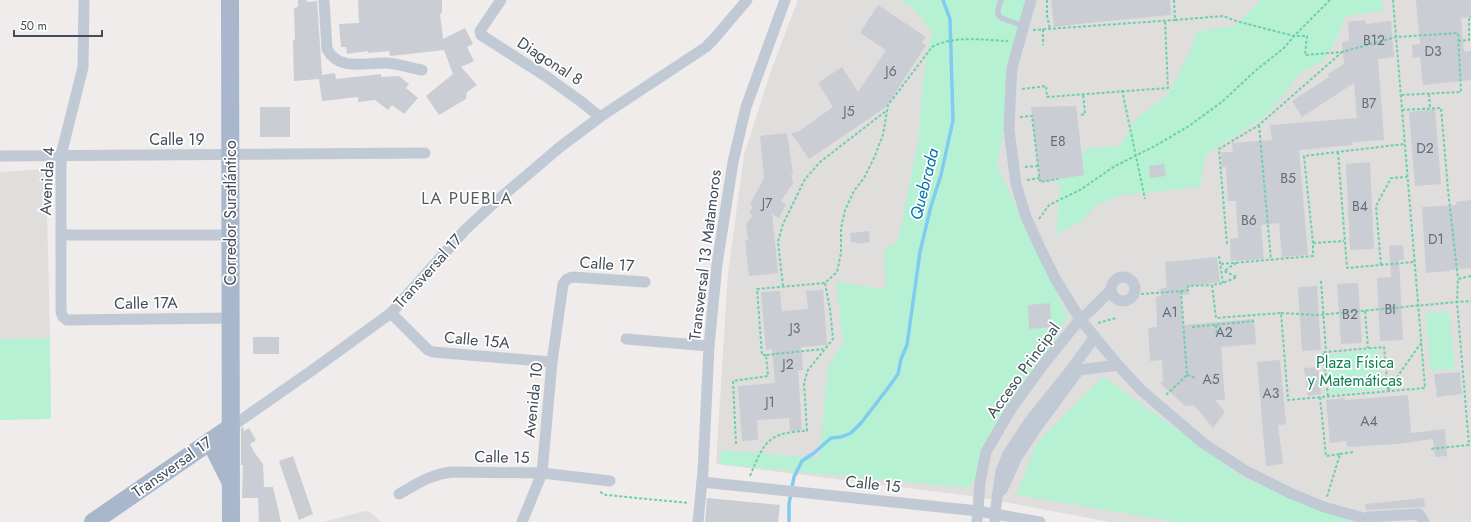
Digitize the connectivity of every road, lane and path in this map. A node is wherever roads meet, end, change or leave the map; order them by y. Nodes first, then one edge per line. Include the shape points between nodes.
1 (84, 0) edge
2 (230, 0) edge
3 (324, 0) edge
4 (501, 0) edge
5 (747, 0) edge
6 (785, 0) edge
7 (1001, 0) edge
8 (1032, 0) edge
9 (1047, 0) edge
10 (1174, 0) edge
11 (1330, 0) edge
12 (1393, 0) edge
13 (1471, 17) edge
14 (1175, 20) junction
15 (1165, 21) junction
16 (1027, 28) junction
17 (1050, 29) junction
18 (1043, 30) junction
19 (1294, 36) junction
20 (1396, 37) junction
21 (1470, 40) edge
22 (1458, 41) junction
23 (1013, 42) dead end
24 (1043, 46) dead end
25 (1342, 52) junction
26 (422, 70) dead end
27 (1021, 89) dead end
28 (1122, 90) junction
29 (1083, 94) junction
30 (1430, 94) junction
31 (1401, 95) junction
32 (1430, 108) junction
33 (1402, 110) junction
34 (887, 111) junction
35 (1081, 115) dead end
36 (600, 116) junction
37 (1020, 117) dead end
38 (1259, 125) junction
39 (1404, 144) junction
40 (1338, 152) junction
41 (426, 153) dead end
42 (230, 154) junction
43 (61, 155) junction
44 (1137, 155) junction
45 (0, 156) edge
46 (1038, 166) junction
47 (1023, 167) dead end
48 (1407, 177) junction
49 (1039, 178) junction
50 (1058, 179) dead end
51 (1026, 180) dead end
52 (1146, 199) dead end
53 (1038, 220) dead end
54 (230, 234) junction
55 (61, 235) junction
56 (1344, 241) junction
57 (1313, 243) junction
58 (1227, 244) dead end
59 (1219, 256) dead end
60 (1271, 260) junction
61 (1414, 262) junction
62 (1236, 263) junction
63 (1221, 264) junction
64 (1381, 265) junction
65 (1471, 276) edge
66 (567, 279) joint
67 (1458, 279) junction
68 (1321, 281) dead end
69 (645, 282) dead end
70 (825, 283) junction
71 (1223, 283) junction
72 (1212, 285) junction
73 (783, 286) junction
74 (1111, 290) dead end
75 (1181, 291) junction
76 (1141, 294) dead end
77 (1471, 301) edge
78 (1458, 302) junction
79 (1419, 305) junction
80 (1365, 311) junction
81 (391, 312) junction
82 (1281, 313) junction
83 (1323, 315) junction
84 (63, 317) joint
85 (230, 318) junction
86 (1116, 318) dead end
87 (1080, 319) junction
88 (1254, 321) dead end
89 (1096, 323) dead end
90 (1216, 325) junction
91 (1192, 327) dead end
92 (1217, 336) dead end
93 (1094, 338) junction
94 (626, 339) dead end
95 (1421, 343) junction
96 (709, 346) junction
97 (1368, 348) junction
98 (824, 349) junction
99 (1326, 352) junction
100 (766, 355) junction
101 (552, 362) junction
102 (1118, 365) junction
103 (1188, 375) junction
104 (1196, 378) dead end
105 (1388, 391) junction
106 (1328, 396) junction
107 (1320, 397) junction
108 (1161, 399) dead end
109 (230, 427) junction
110 (1470, 433) edge
111 (210, 441) junction
112 (736, 444) dead end
113 (1430, 449) dead end
114 (1353, 452) dead end
115 (1340, 454) junction
116 (542, 473) junction
117 (597, 479) junction
118 (231, 481) junction
119 (610, 481) dead end
120 (702, 482) junction
121 (745, 486) junction
122 (399, 494) dead end
123 (998, 499) junction
124 (1325, 502) dead end
125 (700, 504) junction
126 (978, 511) junction
127 (995, 518) edge
128 (1361, 518) junction
129 (93, 522) edge
130 (231, 522) edge
131 (522, 522) edge
132 (698, 522) edge
133 (977, 522) edge
134 (1040, 522) edge
135 (1377, 522) edge
136 (1424, 522) edge

1 - 43 street, Avenida 4 via 83,67
2 - 42 main road, Corredor Suratlántico
3 - 26 street via 327,49 337,61 353,65 387,63
4 - 36 street, Diagonal 8 via 480,31 481,35 547,77
5 - 36 street, Transversal 17 via 706,47
6 - 96 street, Transversal 13 Matamoros via 746,107 733,162 717,264
7 - 16 lane via 999,16
8 - 16 street
9 - 17 path
10 - 14 path
11 - 19 path
12 - 20 path
13 - 21 path
14 - 15 path
14 - 19 path via 1223,16 1236,22
15 - 17 path
15 - 28 path via 1168,88
16 - 18 path
16 - 87 street via 1012,68 1010,130 1016,184 1026,217 1041,250
17 - 18 path
18 - 24 path
19 - 25 path via 1306,36 1305,55
19 - 44 path via 1284,48 1223,101 1188,126
20 - 22 path via 1458,33
20 - 25 path
20 - 31 path
21 - 22 path
22 - 30 path via 1461,92
23 - 34 path via 971,39 940,42 932,47 888,105
25 - 38 path
27 - 29 path via 1046,86 1047,97
28 - 29 path
28 - 44 path
29 - 35 path via 1085,114
30 - 31 path
30 - 32 path
31 - 33 path
32 - 33 path
32 - 67 path via 1441,108
33 - 39 path
34 - 70 path via 883,135 874,158 845,210 837,272
34 - 73 path via 820,162 805,179 783,224 778,242
36 - 81 street, Transversal 17 via 560,147 466,229
37 - 46 path via 1032,116
38 - 58 path via 1219,149
38 - 60 path
39 - 40 path
39 - 48 path
40 - 56 path
40 - 57 path via 1304,156
41 - 42 street, Calle 19
42 - 43 street, Calle 19
42 - 54 main road, Corredor Suratlántico
43 - 45 street, Calle 19
43 - 55 street, Avenida 4
44 - 52 path
44 - 53 path via 1115,166 1080,190 1049,205
46 - 47 path
46 - 49 path
48 - 61 path
48 - 64 path via 1391,178 1376,206
49 - 50 path via 1040,182
49 - 51 path
54 - 55 street
54 - 85 main road, Corredor Suratlántico
55 - 84 street, Avenida 4
56 - 57 path
56 - 64 path via 1347,268
57 - 60 path via 1313,256
59 - 63 path
60 - 62 path
61 - 64 path
61 - 79 path
62 - 63 path
62 - 71 path via 1224,271 1237,277
63 - 71 path
65 - 67 path
66 - 69 street, Calle 17 via 572,277
66 - 101 street, Avenida 10 via 564,284
67 - 78 path
68 - 83 path
70 - 73 path
70 - 98 path via 833,339
71 - 72 path
72 - 75 path via 1188,286 1189,290
72 - 82 path via 1216,318
73 - 100 path via 756,289 762,356
74 - 87 street, Acceso Principal
75 - 76 path
75 - 103 path
77 - 78 path
78 - 79 path
78 - 110 path
79 - 80 path
79 - 95 path
80 - 83 path
80 - 97 path
81 - 101 street, Calle 15A via 433,352
81 - 109 street, Transversal 17
82 - 83 path
82 - 107 path via 1288,400
83 - 99 path
84 - 85 street, Calle 17A via 67,320
85 - 109 main road, Corredor Suratlántico
86 - 89 path
87 - 93 street
87 - 126 street, Acceso Principal via 1011,409 986,452
88 - 90 path
90 - 91 path
90 - 92 path
93 - 102 street
93 - 123 street via 1029,422 1008,454 1001,471
94 - 96 street
95 - 105 path
95 - 105 path via 1425,388
96 - 120 street, Transversal 13 Matamoros
97 - 99 path
97 - 105 path via 1384,347
98 - 100 path
98 - 121 path via 808,370 804,383 807,432 790,432 774,437 764,445
99 - 106 path via 1323,352
100 - 112 path via 768,376 733,381
101 - 116 street, Avenida 10
102 - 123 street via 1079,370 1017,457
102 - 128 street via 1141,390 1203,443 1290,493
103 - 104 path
103 - 108 path
105 - 106 path
106 - 107 path
107 - 115 path via 1326,456
109 - 111 main road, Transversal 17
109 - 118 main road, Corredor Suratlántico
110 - 113 path via 1469,445
111 - 118 main road
111 - 129 main road, Transversal 17
114 - 115 path
115 - 124 path
116 - 117 street, Calle 15
116 - 122 street, Calle 15 via 445,472 428,477
116 - 131 street, Avenida 10
117 - 119 street, Calle 15
117 - 125 path via 596,486 606,495
118 - 130 main road, Corredor Suratlántico
120 - 121 street, Calle 15
120 - 125 street, Transversal 13 Matamoros
121 - 126 street, Calle 15
123 - 127 street
125 - 132 street, Transversal 13 Matamoros
126 - 127 street, Calle 15
126 - 133 street, Acceso Principal
127 - 134 street, Calle 15
128 - 135 street
128 - 136 street via 1419,514

